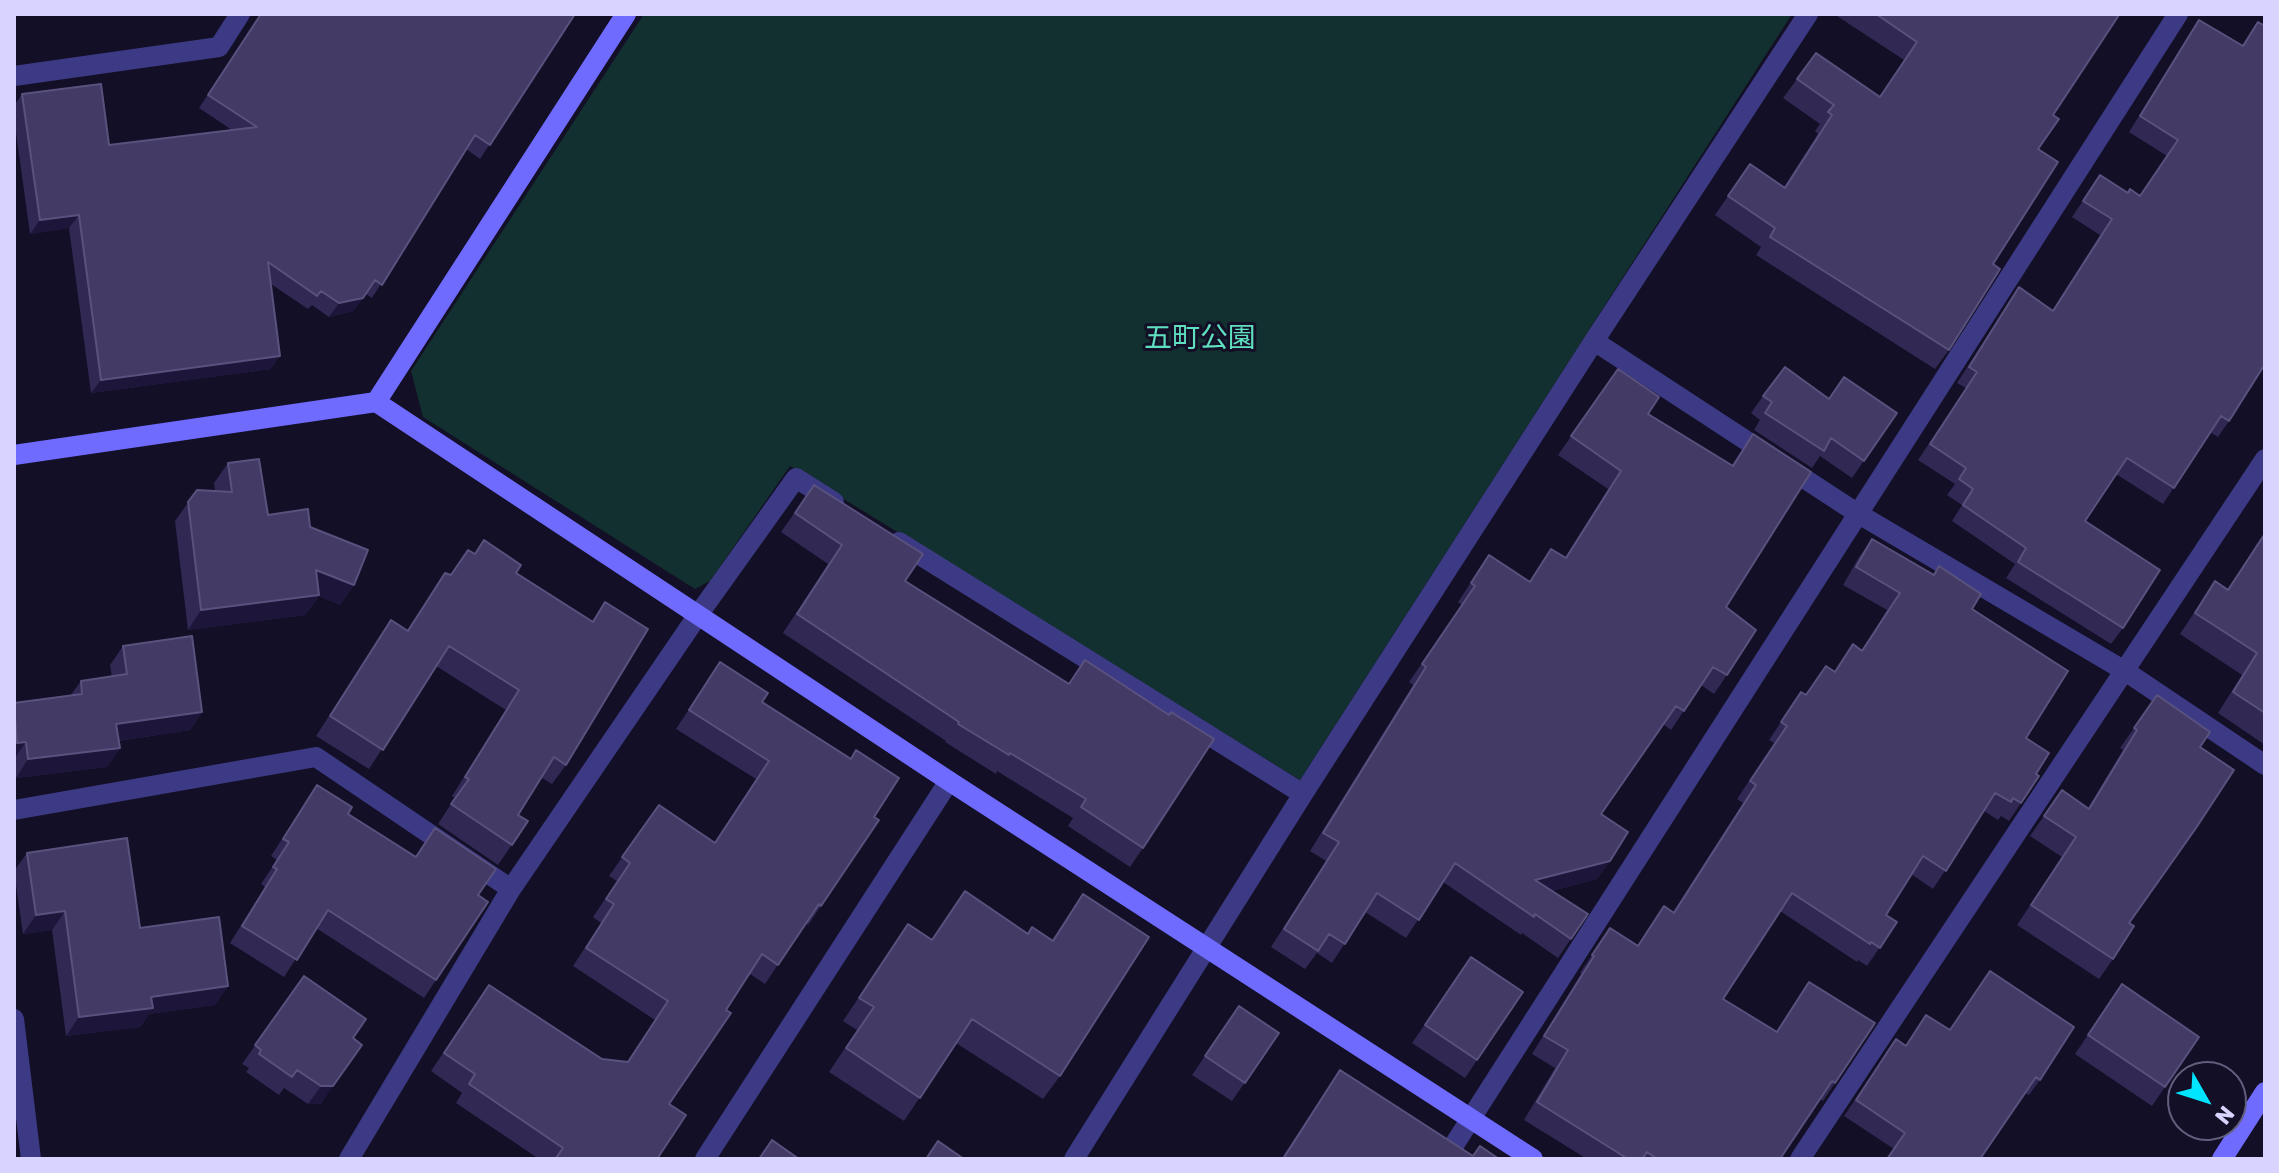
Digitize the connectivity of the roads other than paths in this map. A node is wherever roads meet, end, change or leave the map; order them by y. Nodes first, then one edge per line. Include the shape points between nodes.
1 (240, 14) edge
2 (626, 14) edge
3 (1808, 14) edge
4 (2178, 14) edge
5 (14, 76) edge
6 (1594, 341) junction
7 (376, 402) junction
8 (14, 455) edge
9 (2265, 459) edge
10 (849, 511) edge
11 (1857, 513) junction
12 (876, 528) edge
13 (698, 615) junction
14 (2125, 671) junction
15 (2265, 765) edge
16 (949, 781) junction
17 (1303, 794) junction
18 (14, 810) edge
19 (511, 889) junction
20 (1206, 948) junction
21 (14, 1019) edge
22 (2265, 1092) edge
23 (1471, 1119) junction
24 (31, 1159) edge
25 (349, 1159) edge
26 (705, 1159) edge
27 (1074, 1159) edge
28 (1445, 1159) edge
29 (1533, 1159) edge
30 (1800, 1159) edge
31 (2222, 1159) edge

1 - 5 street via 219,47
2 - 7 street
3 - 6 street
4 - 11 street
6 - 11 street
6 - 17 street
7 - 8 street
7 - 13 street
9 - 14 street
10 - 13 street via 796,478
11 - 14 street
11 - 23 street
12 - 17 street
13 - 16 street
13 - 19 street
14 - 15 street
14 - 30 street
16 - 20 street
16 - 26 street
17 - 20 street
18 - 19 street via 316,757
19 - 25 street
20 - 23 street
20 - 27 street
21 - 24 street
22 - 31 street
23 - 28 street
23 - 29 street

